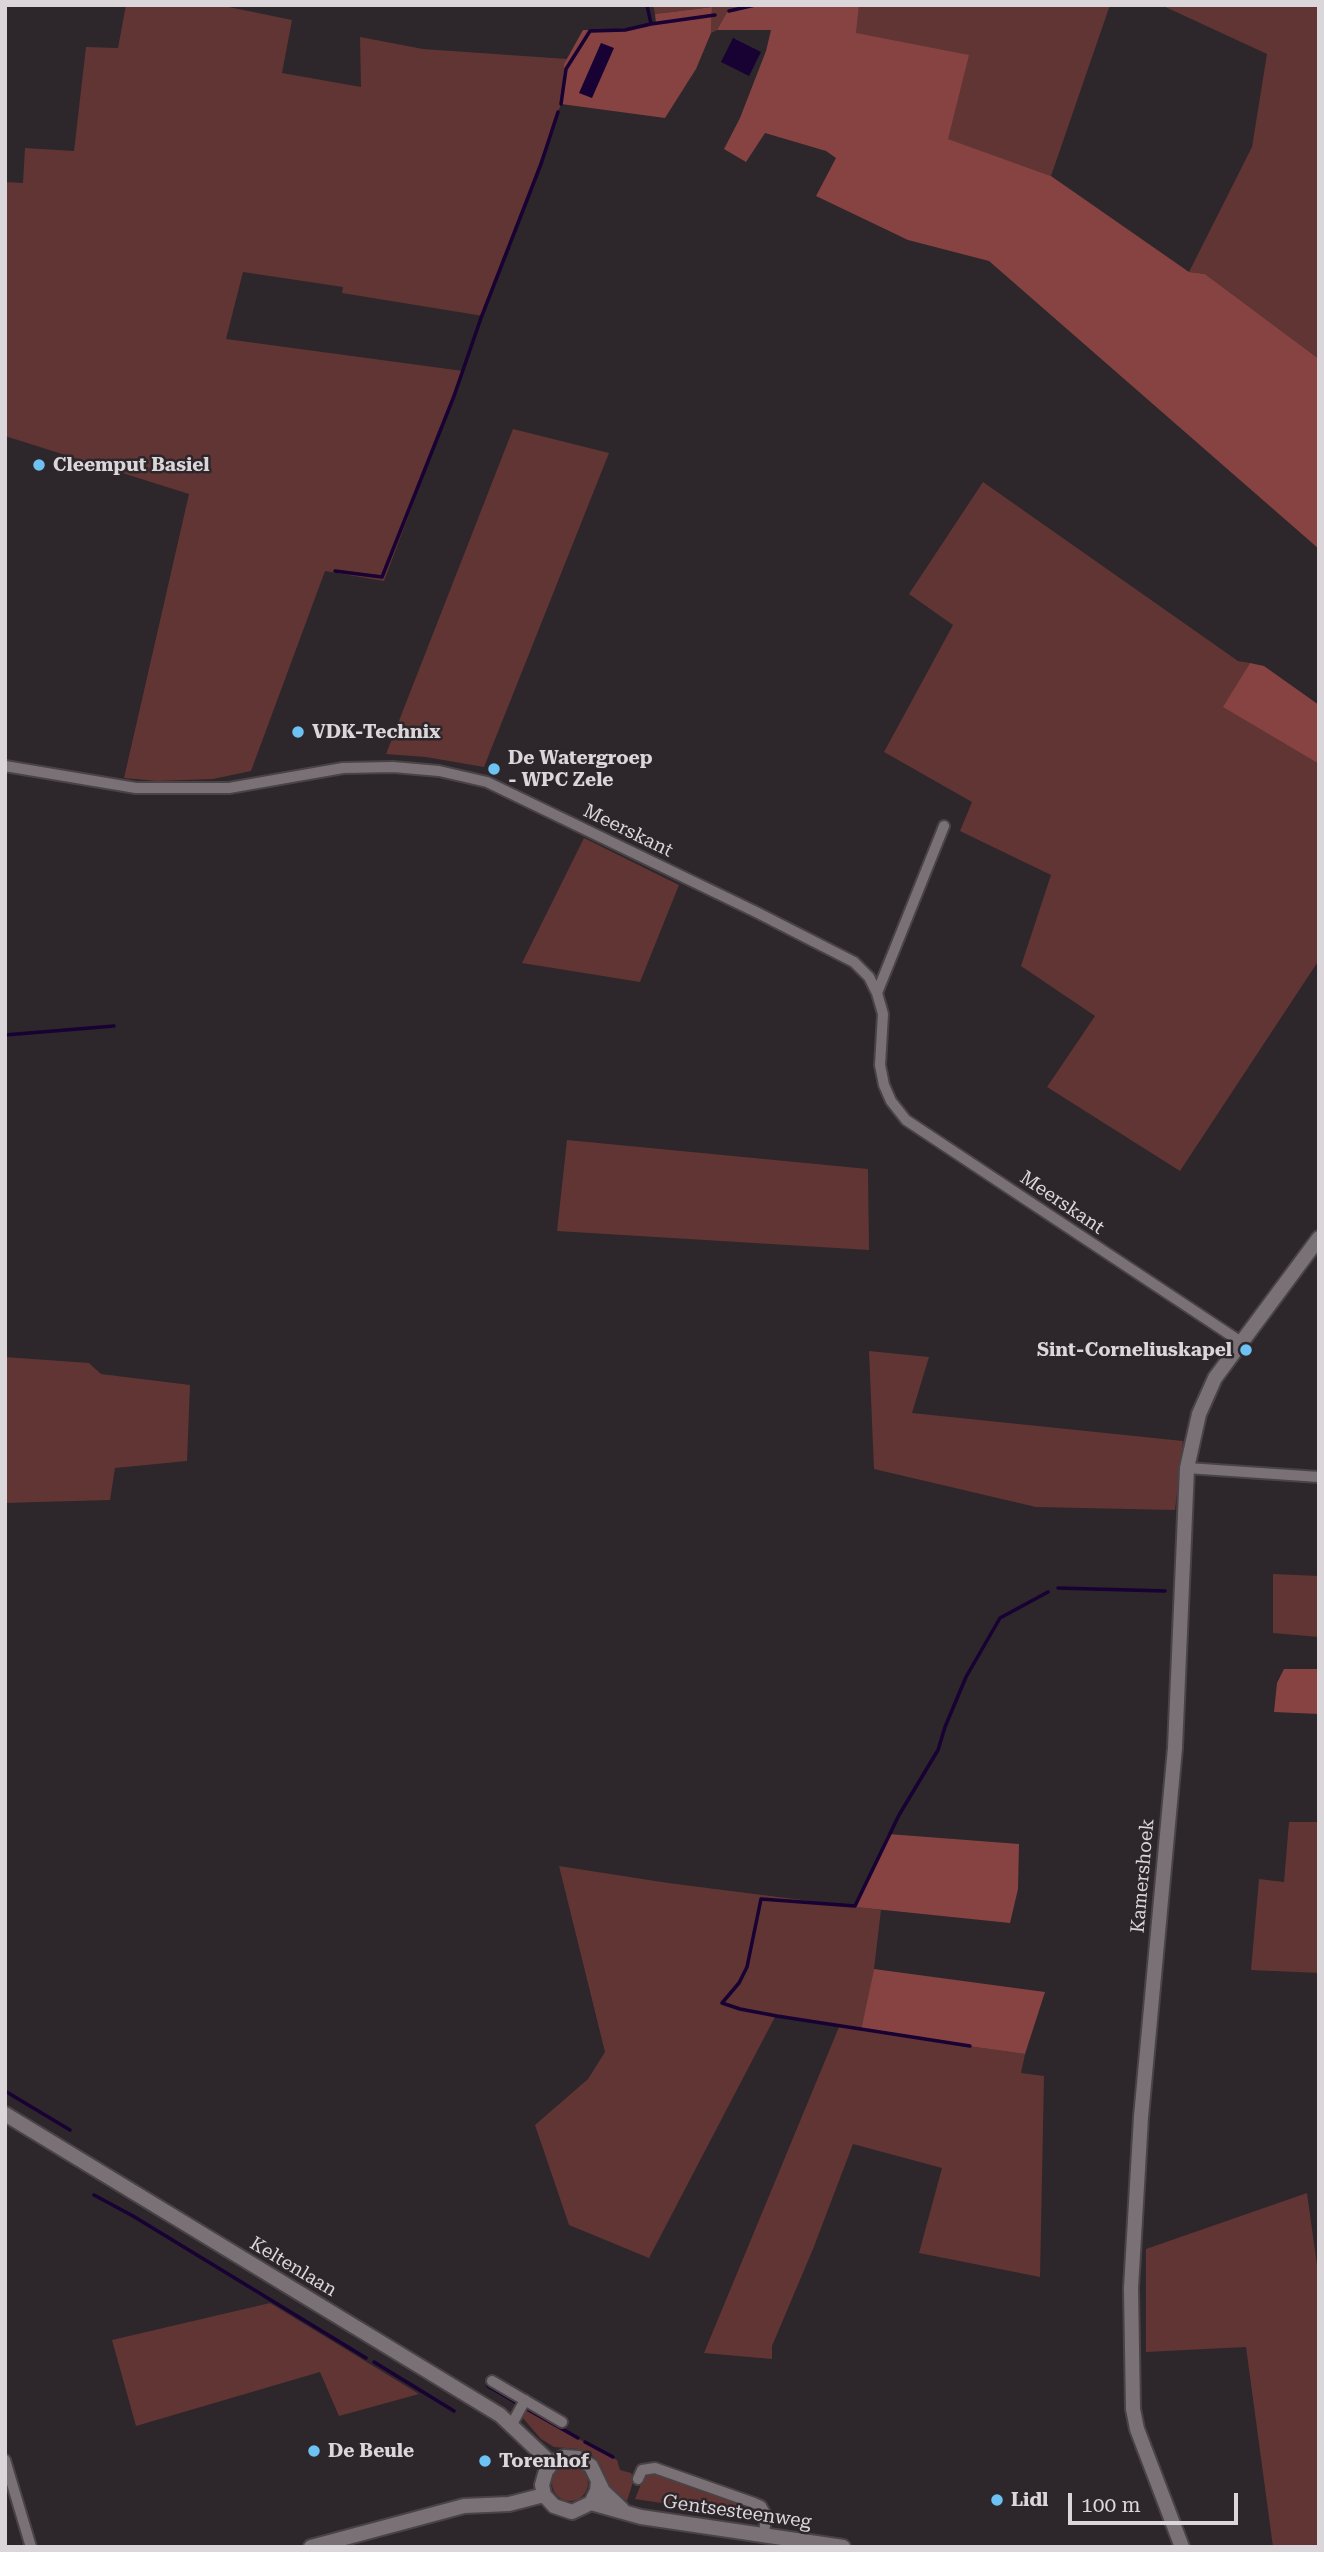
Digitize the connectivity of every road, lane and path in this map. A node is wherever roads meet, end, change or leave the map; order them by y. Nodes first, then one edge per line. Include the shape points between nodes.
1 (5, 766) edge
2 (944, 826) dead end
3 (877, 993) junction
4 (1319, 1238) edge
5 (1241, 1342) junction
6 (1187, 1468) junction
7 (1319, 1477) edge
8 (5, 2114) edge
9 (492, 2381) dead end
10 (525, 2400) junction
11 (562, 2422) dead end
12 (512, 2424) junction
13 (5, 2460) edge
14 (552, 2463) junction
15 (638, 2479) dead end
16 (597, 2481) junction
17 (544, 2495) junction
18 (591, 2502) junction
19 (625, 2512) junction
20 (764, 2535) junction
21 (31, 2547) edge
22 (311, 2547) edge
23 (843, 2547) edge
24 (1182, 2547) edge

1 - 3 street, Meerskant via 167,789 229,788 343,768 393,767 471,777 854,962
2 - 3 street
3 - 5 street, Meerskant via 883,1014 880,1065 884,1085 906,1119
4 - 5 street, Kamershoek
5 - 6 street, Kamershoek via 1215,1378 1199,1414
6 - 7 street
6 - 24 street, Kamershoek via 1175,1748 1141,2117 1131,2288 1133,2409
8 - 12 street, Keltenlaan
9 - 10 street
10 - 11 street
10 - 12 street
12 - 14 street, Keltenlaan
13 - 21 street
14 - 16 street via 564,2457 578,2458 591,2466
14 - 17 street via 544,2476
15 - 20 street via 642,2470 655,2468 761,2506 766,2515
16 - 18 street
16 - 19 street
17 - 18 street, Gentsesteenweg via 563,2511 580,2510
17 - 22 street via 509,2504 464,2506
18 - 19 street, Gentsesteenweg
19 - 20 street, Gentsesteenweg
20 - 23 street, Gentsesteenweg

